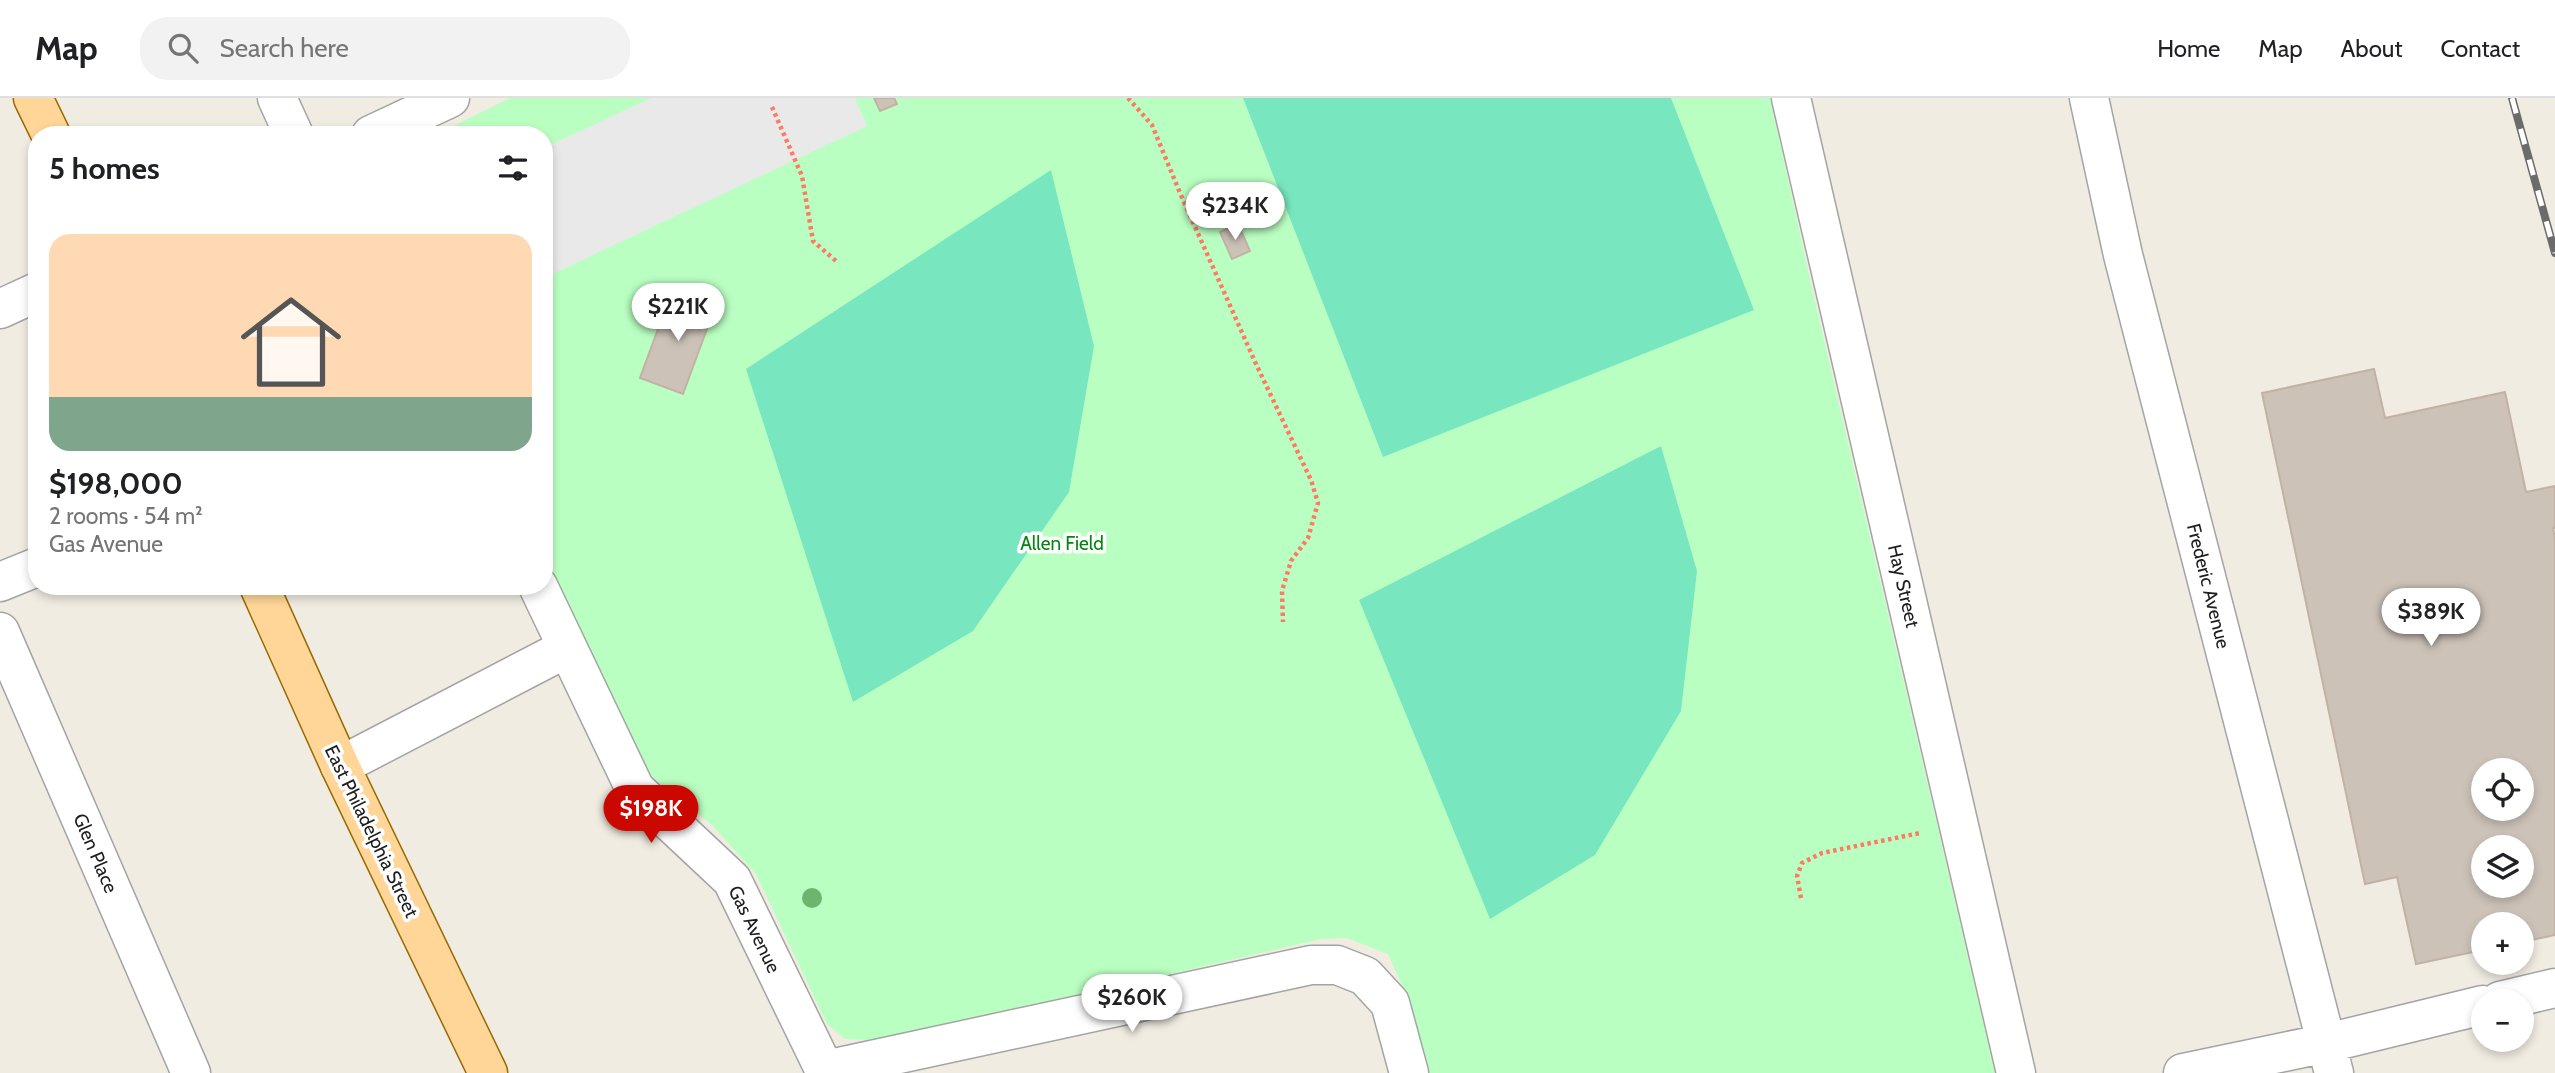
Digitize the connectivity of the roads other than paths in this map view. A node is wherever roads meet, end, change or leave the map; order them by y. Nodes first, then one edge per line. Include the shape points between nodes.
1 (33, 98) edge
2 (277, 98) edge
3 (450, 98) edge
4 (1791, 98) edge
5 (2089, 98) edge
6 (47, 126) edge
7 (290, 126) edge
8 (390, 126) edge
9 (28, 296) edge
10 (0, 309) edge
11 (28, 571) edge
12 (0, 582) edge
13 (263, 595) edge
14 (542, 595) edge
15 (0, 632) edge
16 (567, 648) junction
17 (340, 765) junction
18 (2555, 988) edge
19 (2534, 993) edge
20 (2471, 1009) edge
21 (2330, 1058) edge
22 (825, 1072) edge
23 (191, 1073) edge
24 (488, 1073) edge
25 (1409, 1073) edge
26 (2016, 1073) edge
27 (2183, 1073) edge

1 - 6 main road
2 - 7 street
3 - 8 street
4 - 26 street, Hay Street
5 - 21 street, Frederic Avenue via 2123,255
9 - 10 street
11 - 12 street
13 - 17 main road, East Philadelphia Street
14 - 16 street, Gas Avenue
15 - 23 street, Glen Place
16 - 17 street
16 - 22 street, Gas Avenue via 635,789 732,880
17 - 24 main road, East Philadelphia Street
18 - 19 street
20 - 21 street
21 - 27 street
22 - 25 street via 1311,965 1337,965 1365,976 1390,1003

